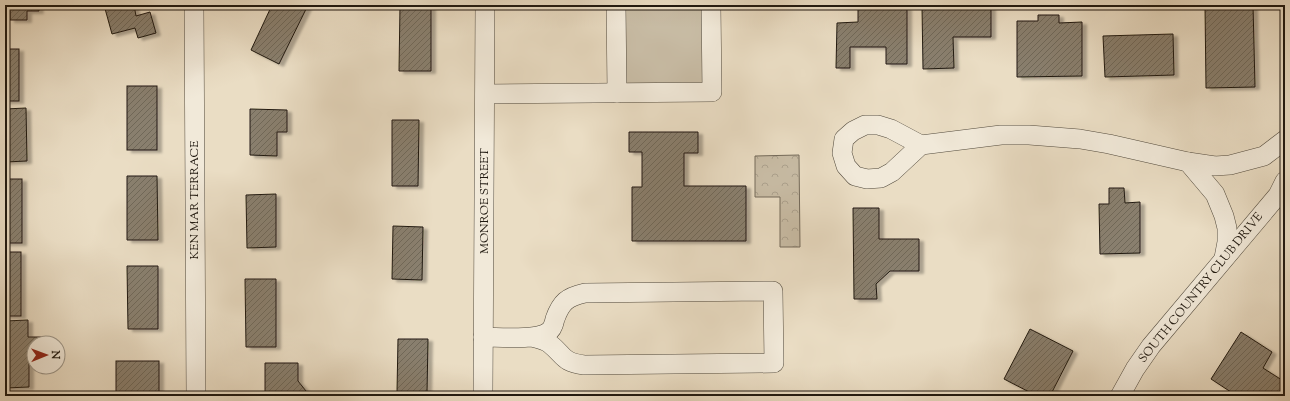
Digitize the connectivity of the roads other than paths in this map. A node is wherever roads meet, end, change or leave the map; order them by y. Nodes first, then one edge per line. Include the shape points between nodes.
1 (194, 5) edge
2 (485, 5) edge
3 (616, 5) edge
4 (711, 5) edge
5 (617, 93) junction
6 (485, 94) junction
7 (1285, 140) edge
8 (921, 145) dead end
9 (1188, 162) junction
10 (1285, 181) edge
11 (1224, 258) junction
12 (532, 337) junction
13 (484, 338) junction
14 (1135, 369) junction
15 (196, 396) edge
16 (483, 396) edge
17 (1120, 396) edge
18 (1136, 396) edge

1 - 15 street, KEN MAR TERRACE
2 - 6 street, MONROE STREET
3 - 5 street
4 - 5 street via 712,92
5 - 6 street
6 - 13 street, MONROE STREET
7 - 9 street via 1264,156 1247,162 1215,166
8 - 9 street via 1029,135 1080,139
9 - 11 street via 1215,194 1224,216 1227,235
10 - 11 street, SOUTH COUNTRY CLUB DRIVE via 1278,195
11 - 14 street, SOUTH COUNTRY CLUB DRIVE
12 - 12 street via 549,332 560,307 566,300 585,293 774,292 774,363 584,365 565,360 549,343
12 - 13 street
13 - 16 street, MONROE STREET
14 - 17 street, SOUTH COUNTRY CLUB DRIVE
14 - 18 street

